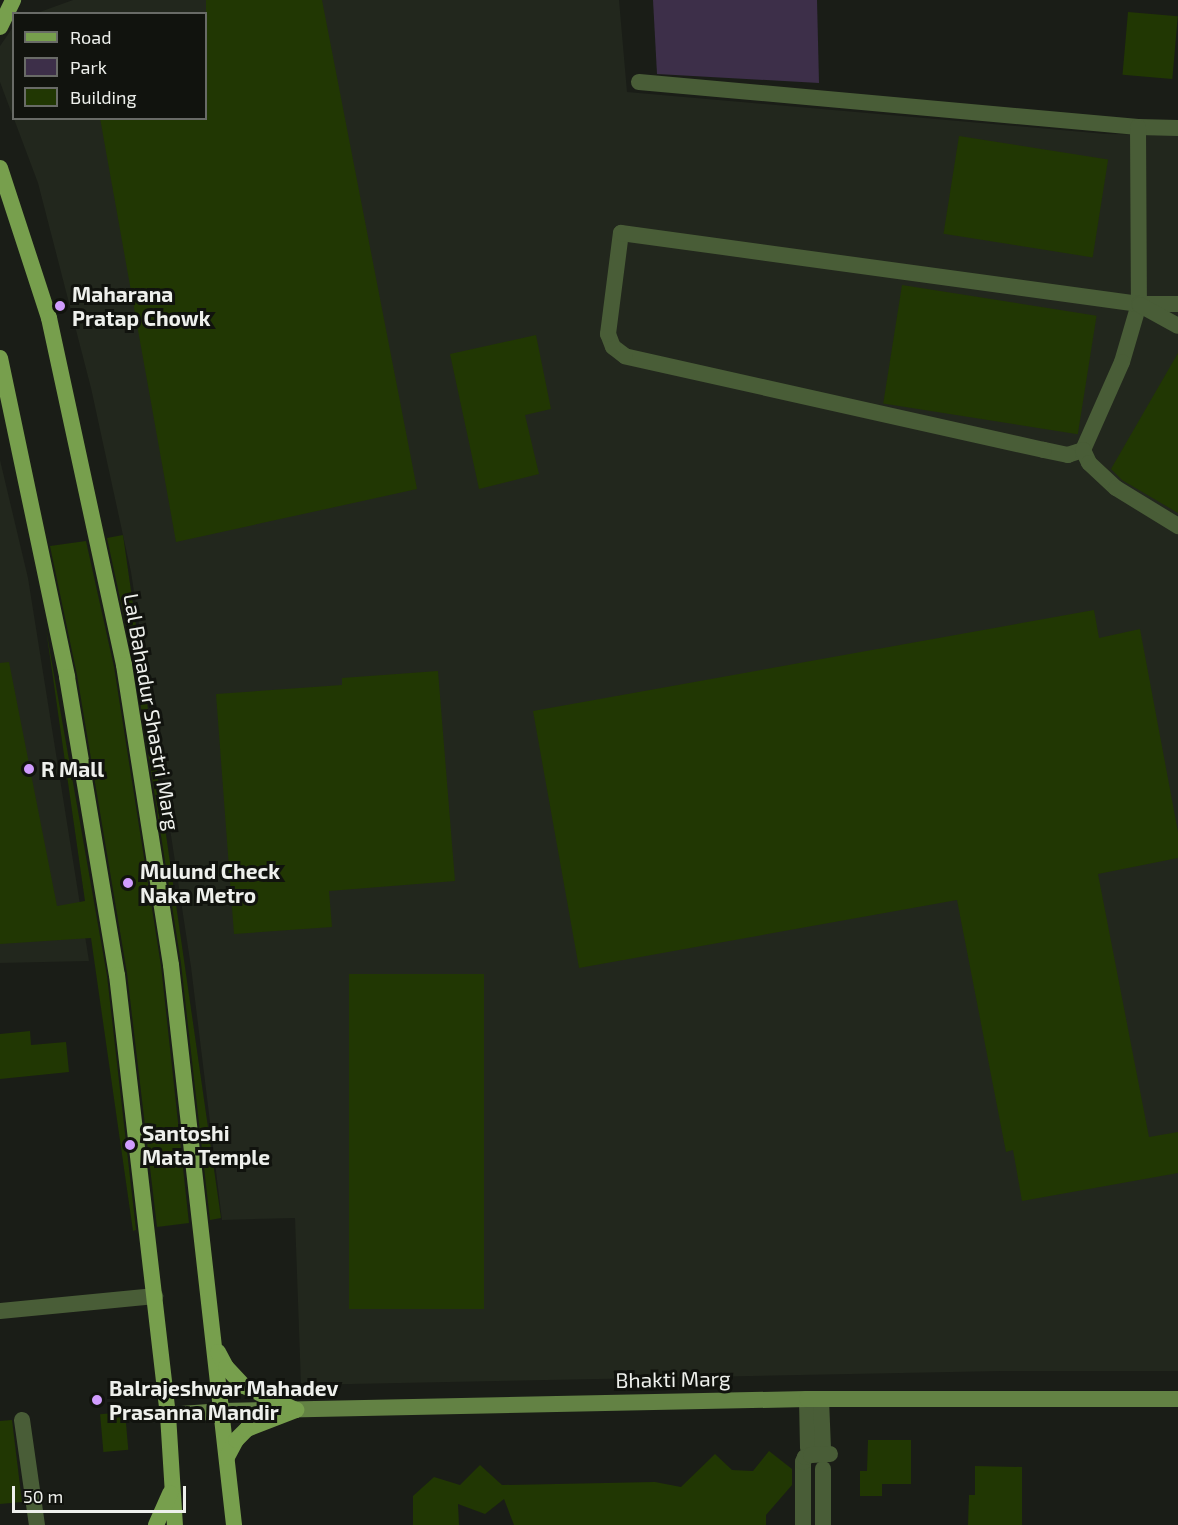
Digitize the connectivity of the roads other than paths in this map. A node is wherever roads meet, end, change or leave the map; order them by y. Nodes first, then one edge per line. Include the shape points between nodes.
1 (13, 0) edge
2 (0, 27) edge
3 (639, 82) dead end
4 (1138, 127) junction
5 (1178, 128) edge
6 (0, 168) edge
7 (1139, 304) junction
8 (1178, 304) edge
9 (1178, 326) edge
10 (0, 358) edge
11 (1083, 450) junction
12 (1178, 526) edge
13 (155, 1296) junction
14 (0, 1311) edge
15 (215, 1346) junction
16 (814, 1399) junction
17 (1178, 1400) edge
18 (296, 1410) junction
19 (222, 1411) junction
20 (168, 1415) junction
21 (22, 1420) dead end
22 (821, 1455) junction
23 (227, 1456) junction
24 (174, 1479) junction
25 (37, 1525) edge
26 (156, 1525) edge
27 (175, 1525) edge
28 (234, 1525) edge
29 (803, 1525) edge
30 (823, 1525) edge

1 - 2 main road
3 - 4 street
4 - 5 street
4 - 7 street
6 - 15 main road, Lal Bahadur Shastri Marg via 49,318 124,665 171,965
7 - 8 street
7 - 9 street
7 - 11 street via 1122,362
7 - 11 street via 621,233 608,334 613,347 625,356 1068,455
10 - 13 main road via 67,677 117,975
11 - 12 street via 1089,463 1116,488
13 - 14 street
13 - 20 main road
15 - 18 main road via 244,1386
15 - 19 main road, Lal Bahadur Shastri Marg
16 - 17 main road, Bhakti Marg
16 - 18 main road, Bhakti Marg
16 - 22 street
18 - 19 main road, Bhakti Marg
18 - 23 main road via 247,1429
19 - 20 main road, Bhakti Marg
19 - 23 main road, Lal Bahadur Shastri Marg
20 - 24 main road
21 - 25 street
22 - 29 street via 805,1457 803,1462
22 - 30 street
23 - 28 main road, Lal Bahadur Shastri Marg
24 - 26 main road
24 - 27 main road

